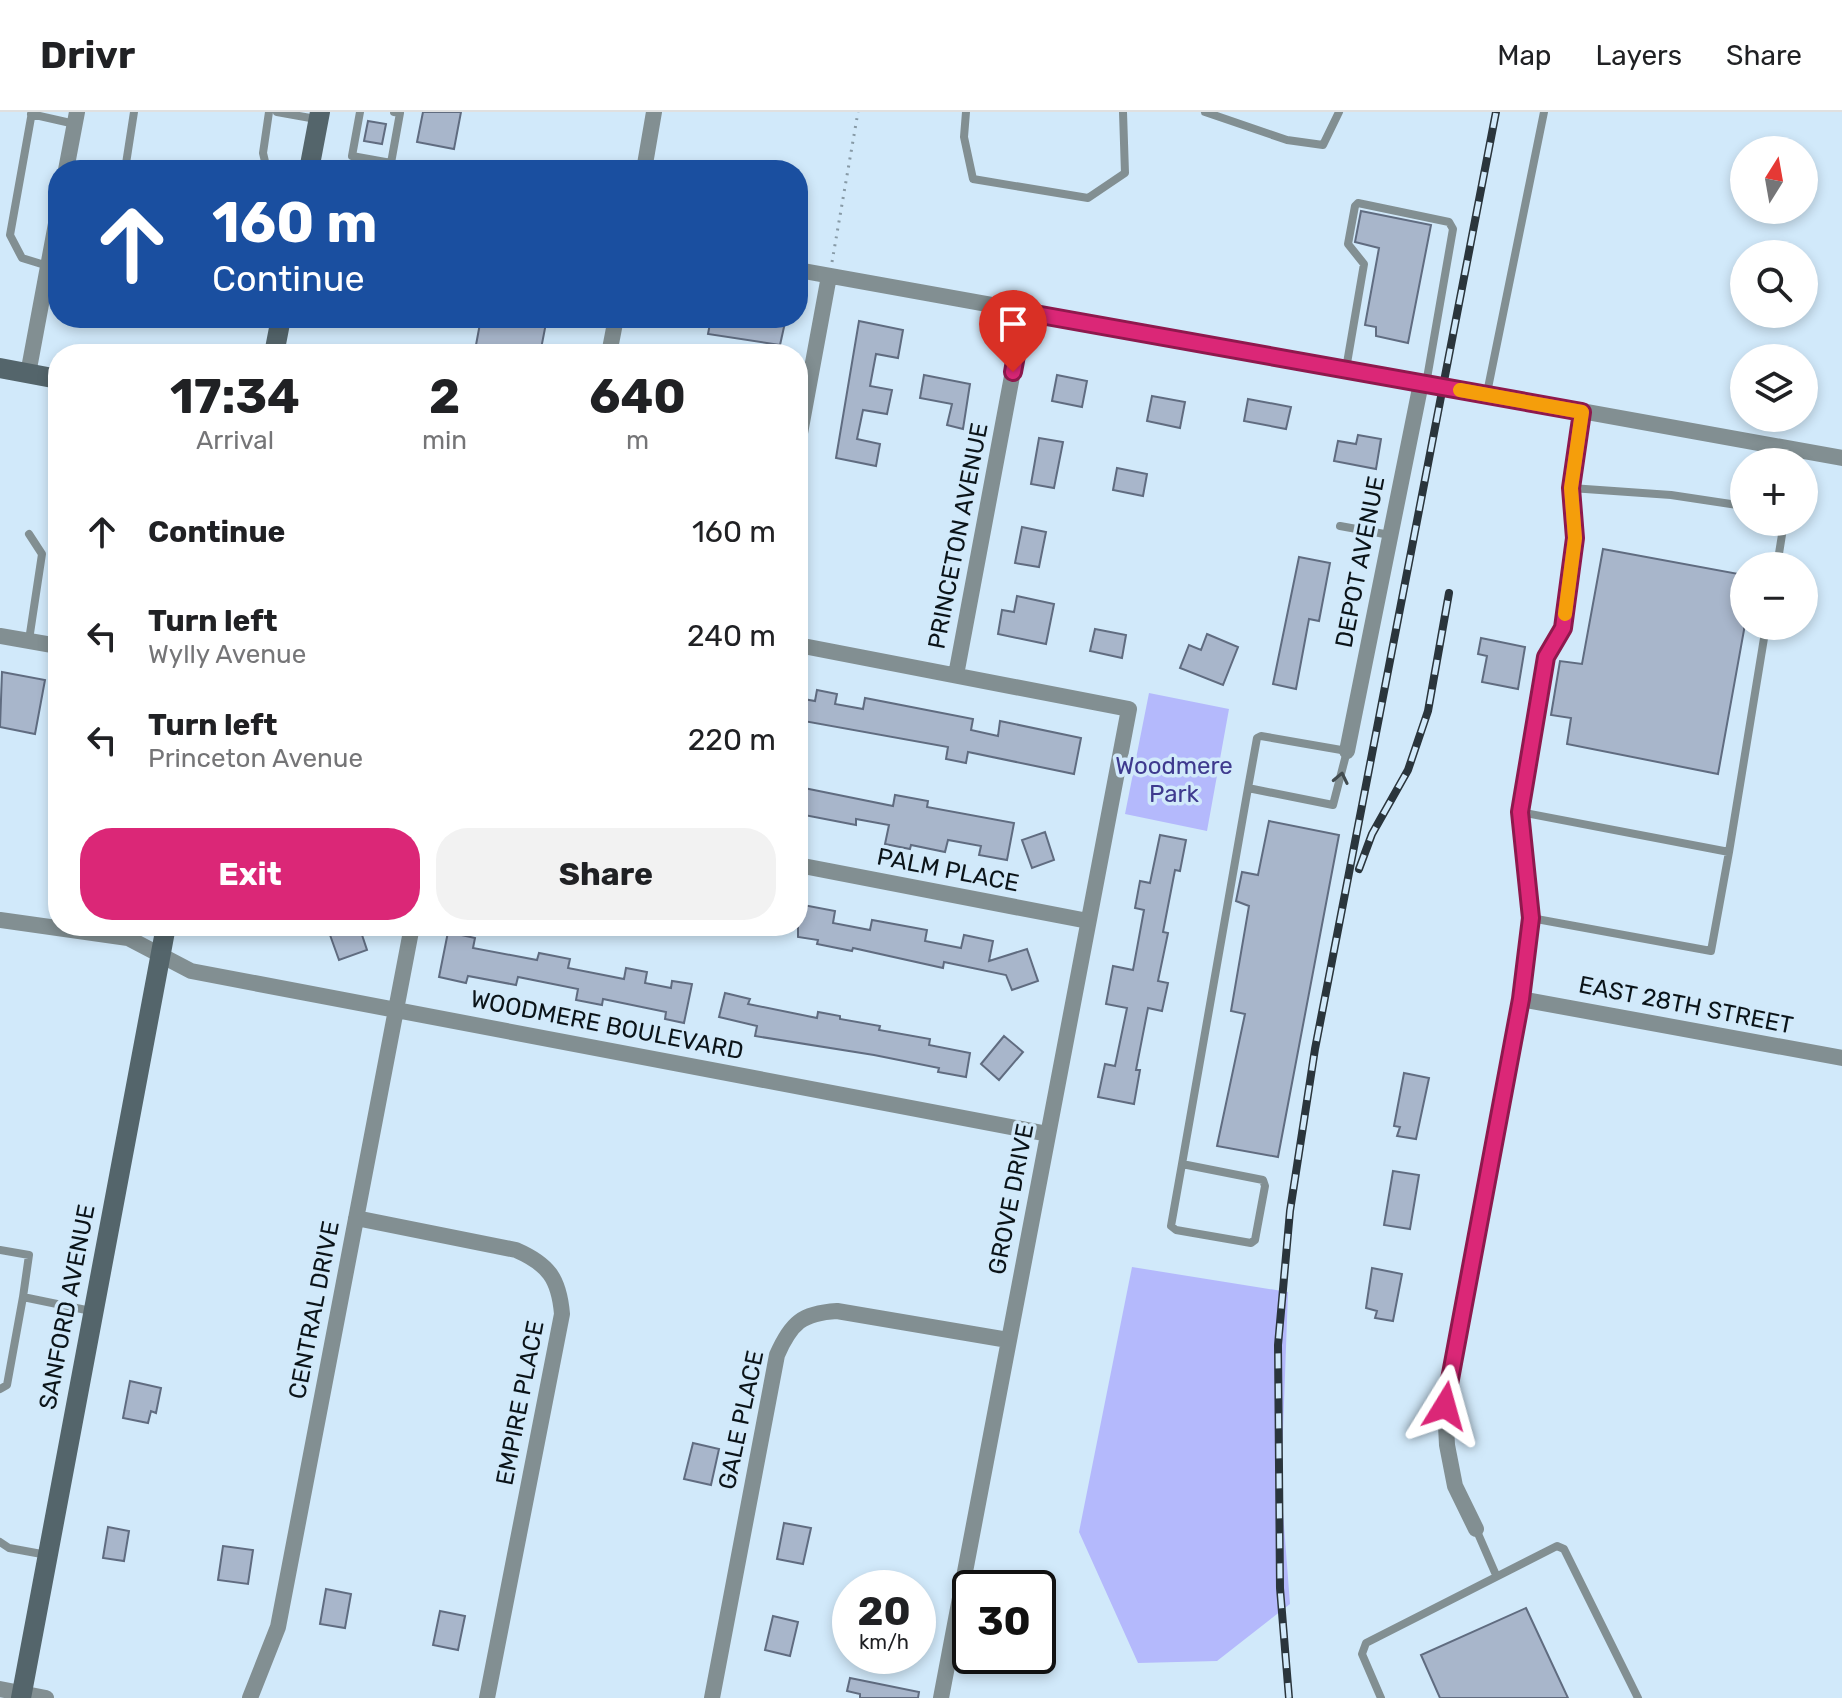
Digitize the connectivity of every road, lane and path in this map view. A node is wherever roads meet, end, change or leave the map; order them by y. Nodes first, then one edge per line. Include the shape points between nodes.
1 (134, 112) edge
2 (269, 112) edge
3 (277, 112) edge
4 (360, 112) edge
5 (394, 112) edge
6 (654, 112) edge
7 (858, 112) edge
8 (966, 112) edge
9 (1123, 112) edge
10 (1205, 112) edge
11 (1339, 112) edge
12 (1544, 112) edge
13 (31, 113) edge
14 (319, 116) edge
15 (76, 118) edge
16 (68, 160) edge
17 (127, 160) edge
18 (265, 160) edge
19 (311, 160) edge
20 (367, 160) edge
21 (391, 160) edge
22 (646, 160) edge
23 (48, 266) joint
24 (808, 272) edge
25 (829, 276) junction
26 (1024, 312) junction
27 (0, 368) edge
28 (1346, 370) junction
29 (28, 374) junction
30 (48, 377) edge
31 (1424, 384) junction
32 (808, 390) edge
33 (1486, 394) junction
34 (1582, 412) junction
35 (1842, 458) edge
36 (1571, 488) junction
37 (1730, 504) edge
38 (1340, 526) dead end
39 (29, 534) dead end
40 (1390, 535) junction
41 (0, 636) edge
42 (1764, 640) edge
43 (29, 641) junction
44 (48, 644) edge
45 (808, 647) edge
46 (956, 675) junction
47 (1347, 751) junction
48 (1248, 788) junction
49 (1520, 812) junction
50 (1729, 852) junction
51 (808, 867) edge
52 (1531, 918) junction
53 (0, 920) edge
54 (1088, 921) junction
55 (48, 927) edge
56 (114, 936) edge
57 (164, 936) edge
58 (410, 936) edge
59 (161, 954) junction
60 (1521, 999) junction
61 (398, 1009) junction
62 (1842, 1056) edge
63 (1048, 1134) junction
64 (1182, 1164) junction
65 (356, 1218) junction
66 (0, 1250) edge
67 (23, 1297) junction
68 (92, 1311) junction
69 (1008, 1340) junction
70 (0, 1389) edge
71 (1476, 1529) joint
72 (0, 1542) edge
73 (48, 1555) junction
74 (1496, 1575) junction
75 (0, 1689) edge
76 (21, 1696) edge
77 (46, 1698) edge
78 (250, 1698) edge
79 (487, 1698) edge
80 (712, 1698) edge
81 (941, 1698) edge
82 (1381, 1698) edge
83 (1638, 1698) edge

1 - 17 lane
2 - 18 lane
3 - 14 lane
4 - 20 lane via 352,156
5 - 21 lane via 400,113
6 - 22 street
7 - 25 path
8 - 9 lane via 964,137 973,179 1088,198 1125,173
10 - 11 lane via 1287,140 1323,145
12 - 33 lane
13 - 15 lane
13 - 23 lane via 10,235 22,258
14 - 19 main road
15 - 16 street
23 - 29 street
24 - 25 street
25 - 26 street
25 - 32 street
26 - 28 street
26 - 46 street, PRINCETON AVENUE
27 - 29 main road
28 - 31 street
28 - 31 lane via 1364,264 1348,244 1358,203 1449,222 1453,229
29 - 30 main road
31 - 33 street
31 - 40 street, DEPOT AVENUE
33 - 34 street
34 - 35 street
34 - 36 lane
36 - 37 lane
36 - 49 lane via 1575,538 1563,628 1546,657
38 - 40 lane
39 - 43 lane via 42,554
40 - 47 street, DEPOT AVENUE
41 - 43 street
42 - 50 lane
43 - 44 street
45 - 46 street
46 - 54 street, GROVE DRIVE via 1129,709
48 -> 47 lane via 1333,805
47 - 48 lane via 1261,736
48 - 64 lane
49 - 50 lane
49 - 52 lane
50 - 52 lane via 1711,951
51 - 54 street, PALM PLACE
52 - 60 lane
53 - 55 street, WOODMERE BOULEVARD
54 - 63 street, GROVE DRIVE
56 - 59 street, WOODMERE BOULEVARD
57 - 59 main road, SANFORD AVENUE
58 - 61 street, CENTRAL DRIVE
59 - 61 street, WOODMERE BOULEVARD via 191,971
59 - 68 main road, SANFORD AVENUE
60 - 62 street, EAST 28TH STREET
60 - 71 street via 1445,1406 1455,1486
61 - 63 street, WOODMERE BOULEVARD
61 - 65 street, CENTRAL DRIVE
63 - 69 street, GROVE DRIVE
64 - 64 lane via 1171,1226 1255,1240 1263,1180
65 - 78 street, CENTRAL DRIVE via 278,1627
65 - 79 street, EMPIRE PLACE via 516,1250 538,1260 560,1293 562,1314
66 - 67 lane via 29,1255
67 - 68 lane
67 - 70 lane via 7,1385
68 - 73 main road, SANFORD AVENUE
69 - 80 street, GALE PLACE via 837,1311 817,1312 796,1322 777,1355
69 - 81 street, GROVE DRIVE
71 - 74 lane
72 - 73 lane
73 - 76 main road, SANFORD AVENUE
74 - 82 lane via 1366,1643 1362,1654
74 - 83 lane via 1557,1546 1564,1549
75 - 76 street
76 - 77 street

